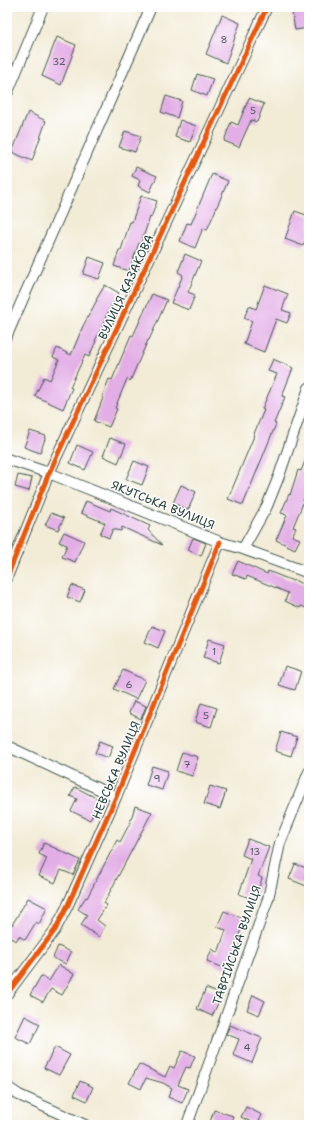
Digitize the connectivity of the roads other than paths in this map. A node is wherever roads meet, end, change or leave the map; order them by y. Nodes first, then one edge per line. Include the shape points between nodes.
1 (43, 7) edge
2 (151, 7) edge
3 (268, 7) edge
4 (7, 94) edge
5 (7, 335) edge
6 (309, 388) edge
7 (7, 459) edge
8 (50, 473) junction
9 (220, 542) junction
10 (243, 548) junction
11 (309, 574) edge
12 (7, 577) edge
13 (7, 746) edge
14 (309, 772) edge
15 (116, 797) junction
16 (7, 994) edge
17 (7, 1088) edge
18 (85, 1125) edge
19 (187, 1125) edge

1 - 4 street
2 - 5 street
3 - 8 street, ВУЛИЦЯ КАЗАКОВА
6 - 10 street via 277,482 267,506
7 - 8 street, ЯКУТСЬКА ВУЛИЦЯ
8 - 9 street, ЯКУТСЬКА ВУЛИЦЯ
8 - 12 street, ВУЛИЦЯ КАЗАКОВА
9 - 10 street, ЯКУТСЬКА ВУЛИЦЯ
9 - 15 street, НЕВСЬКА ВУЛИЦЯ
10 - 11 street, ЯКУТСЬКА ВУЛИЦЯ
13 - 15 street
14 - 19 street, ТАВРІЙСЬКА ВУЛИЦЯ via 280,843 268,899
15 - 16 street, НЕВСЬКА ВУЛИЦЯ via 55,930
17 - 18 street

